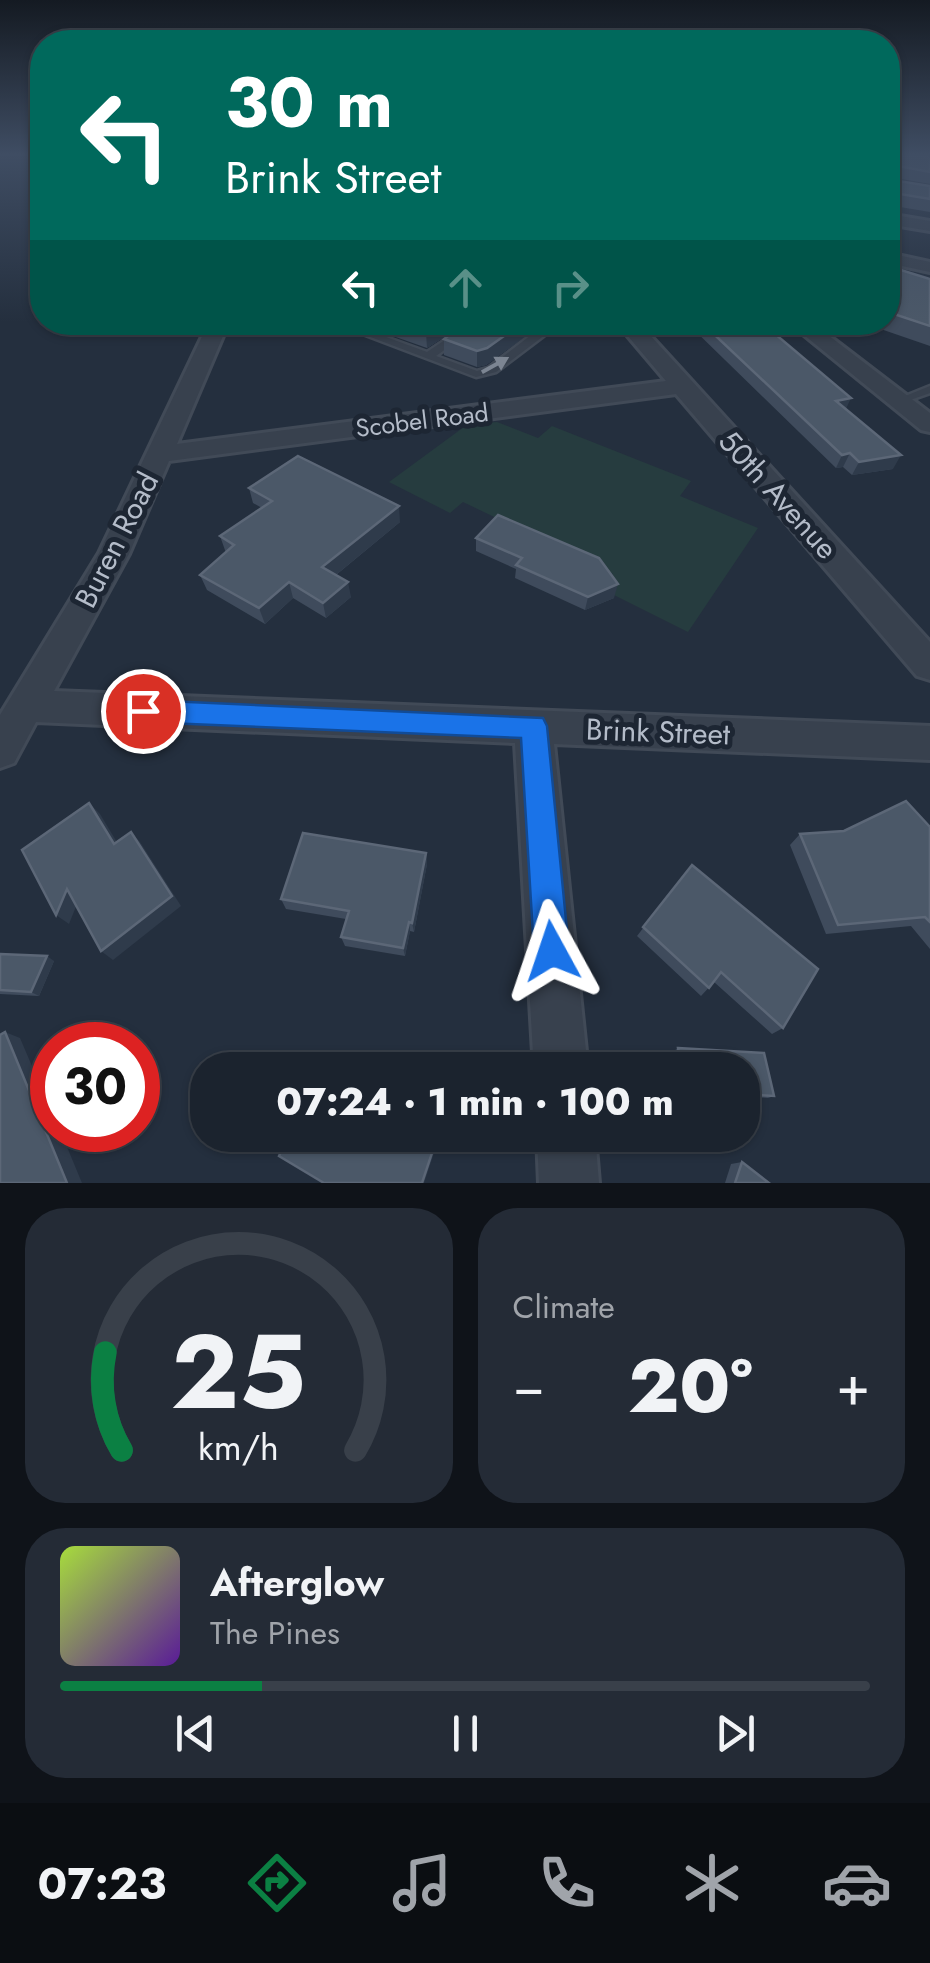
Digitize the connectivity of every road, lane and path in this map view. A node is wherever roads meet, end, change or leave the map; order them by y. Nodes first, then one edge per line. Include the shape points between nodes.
1 (900, 220) edge
2 (930, 226) edge
3 (900, 261) edge
4 (930, 267) edge
5 (213, 335) edge
6 (369, 335) edge
7 (460, 335) edge
8 (538, 335) edge
9 (637, 335) edge
10 (815, 335) edge
11 (427, 357) junction
12 (682, 386) junction
13 (930, 389) edge
14 (899, 400) junction
15 (930, 425) edge
16 (162, 454) junction
17 (930, 666) edge
18 (26, 706) junction
19 (534, 726) junction
20 (930, 743) edge
21 (0, 750) edge
22 (560, 1052) edge
23 (567, 1152) edge
24 (569, 1183) edge

1 - 2 street
3 - 4 street
5 - 16 street, Buren Road
6 - 11 lane
7 - 11 lane
11 -> 8 lane via 487,373
9 - 12 street, 50th Avenue
10 - 14 street
12 - 16 street, Scobel Road
12 - 17 street, 50th Avenue
13 - 14 lane
14 - 15 street
16 - 18 street, Buren Road via 114,554
18 - 19 street, Brink Street
18 - 21 street, Buren Road
19 - 20 street, Brink Street
19 - 22 street
23 - 24 street

